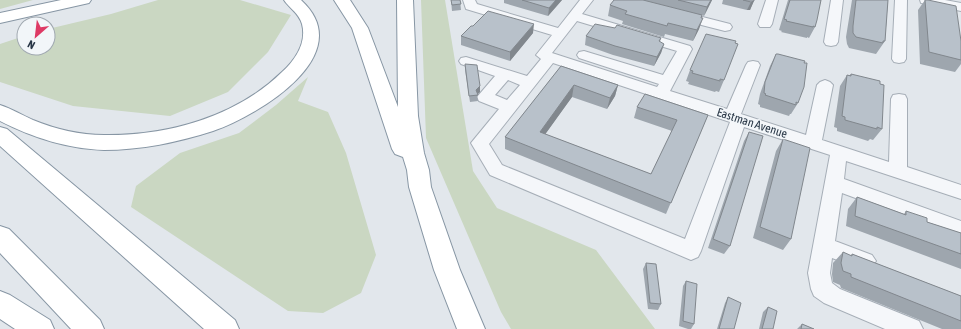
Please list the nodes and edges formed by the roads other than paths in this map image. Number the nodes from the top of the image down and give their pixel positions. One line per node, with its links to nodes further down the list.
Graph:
1 (90, 0): 11 (highway)
2 (292, 0): 31 (highway)
3 (342, 0): 38 (highway)
4 (405, 0): 38 (highway)
5 (470, 0): 18 (street)
6 (587, 0): 14 (street)
7 (772, 0): 16 (street)
8 (837, 0): 19 (street)
9 (901, 0): 22 (street)
10 (926, 0): 12 (street)
11 (77, 1): 15 (highway)
12 (961, 7)
13 (666, 12): 17 (street)
14 (574, 16): 18 (street); 28 (street)
15 (0, 17)
16 (765, 24)
17 (725, 27)
18 (561, 33): 21 (street)
19 (830, 42)
20 (584, 55): 28 (street)
21 (547, 56): 26 (street); 28 (street, Eastman Avenue)
22 (899, 59)
23 (466, 61): 25 (street)
24 (753, 65): 32 (street)
25 (505, 74): 26 (street); 30 (street)
26 (530, 83): 30 (street)
27 (825, 85): 34 (street)
28 (664, 88): 32 (street, Eastman Avenue)
29 (899, 99): 36 (street)
30 (510, 107): 32 (street)
31 (0, 112)
32 (736, 118): 34 (street, Eastman Avenue)
33 (0, 134): 47 (highway)
34 (813, 143): 35 (street, Eastman Avenue)
35 (839, 152): 36 (street, Eastman Avenue); 37 (street)
36 (898, 171): 39 (street, Eastman Avenue)
37 (834, 183): 40 (street); 42 (street)
38 (420, 187): 48 (highway)
39 (961, 192)
40 (961, 229)
41 (0, 236): 46 (highway)
42 (824, 246): 43 (street); 49 (street)
43 (882, 268)
44 (0, 304): 45 (highway)
45 (40, 329)
46 (90, 329)
47 (224, 329)
48 (471, 329)
49 (911, 329)

